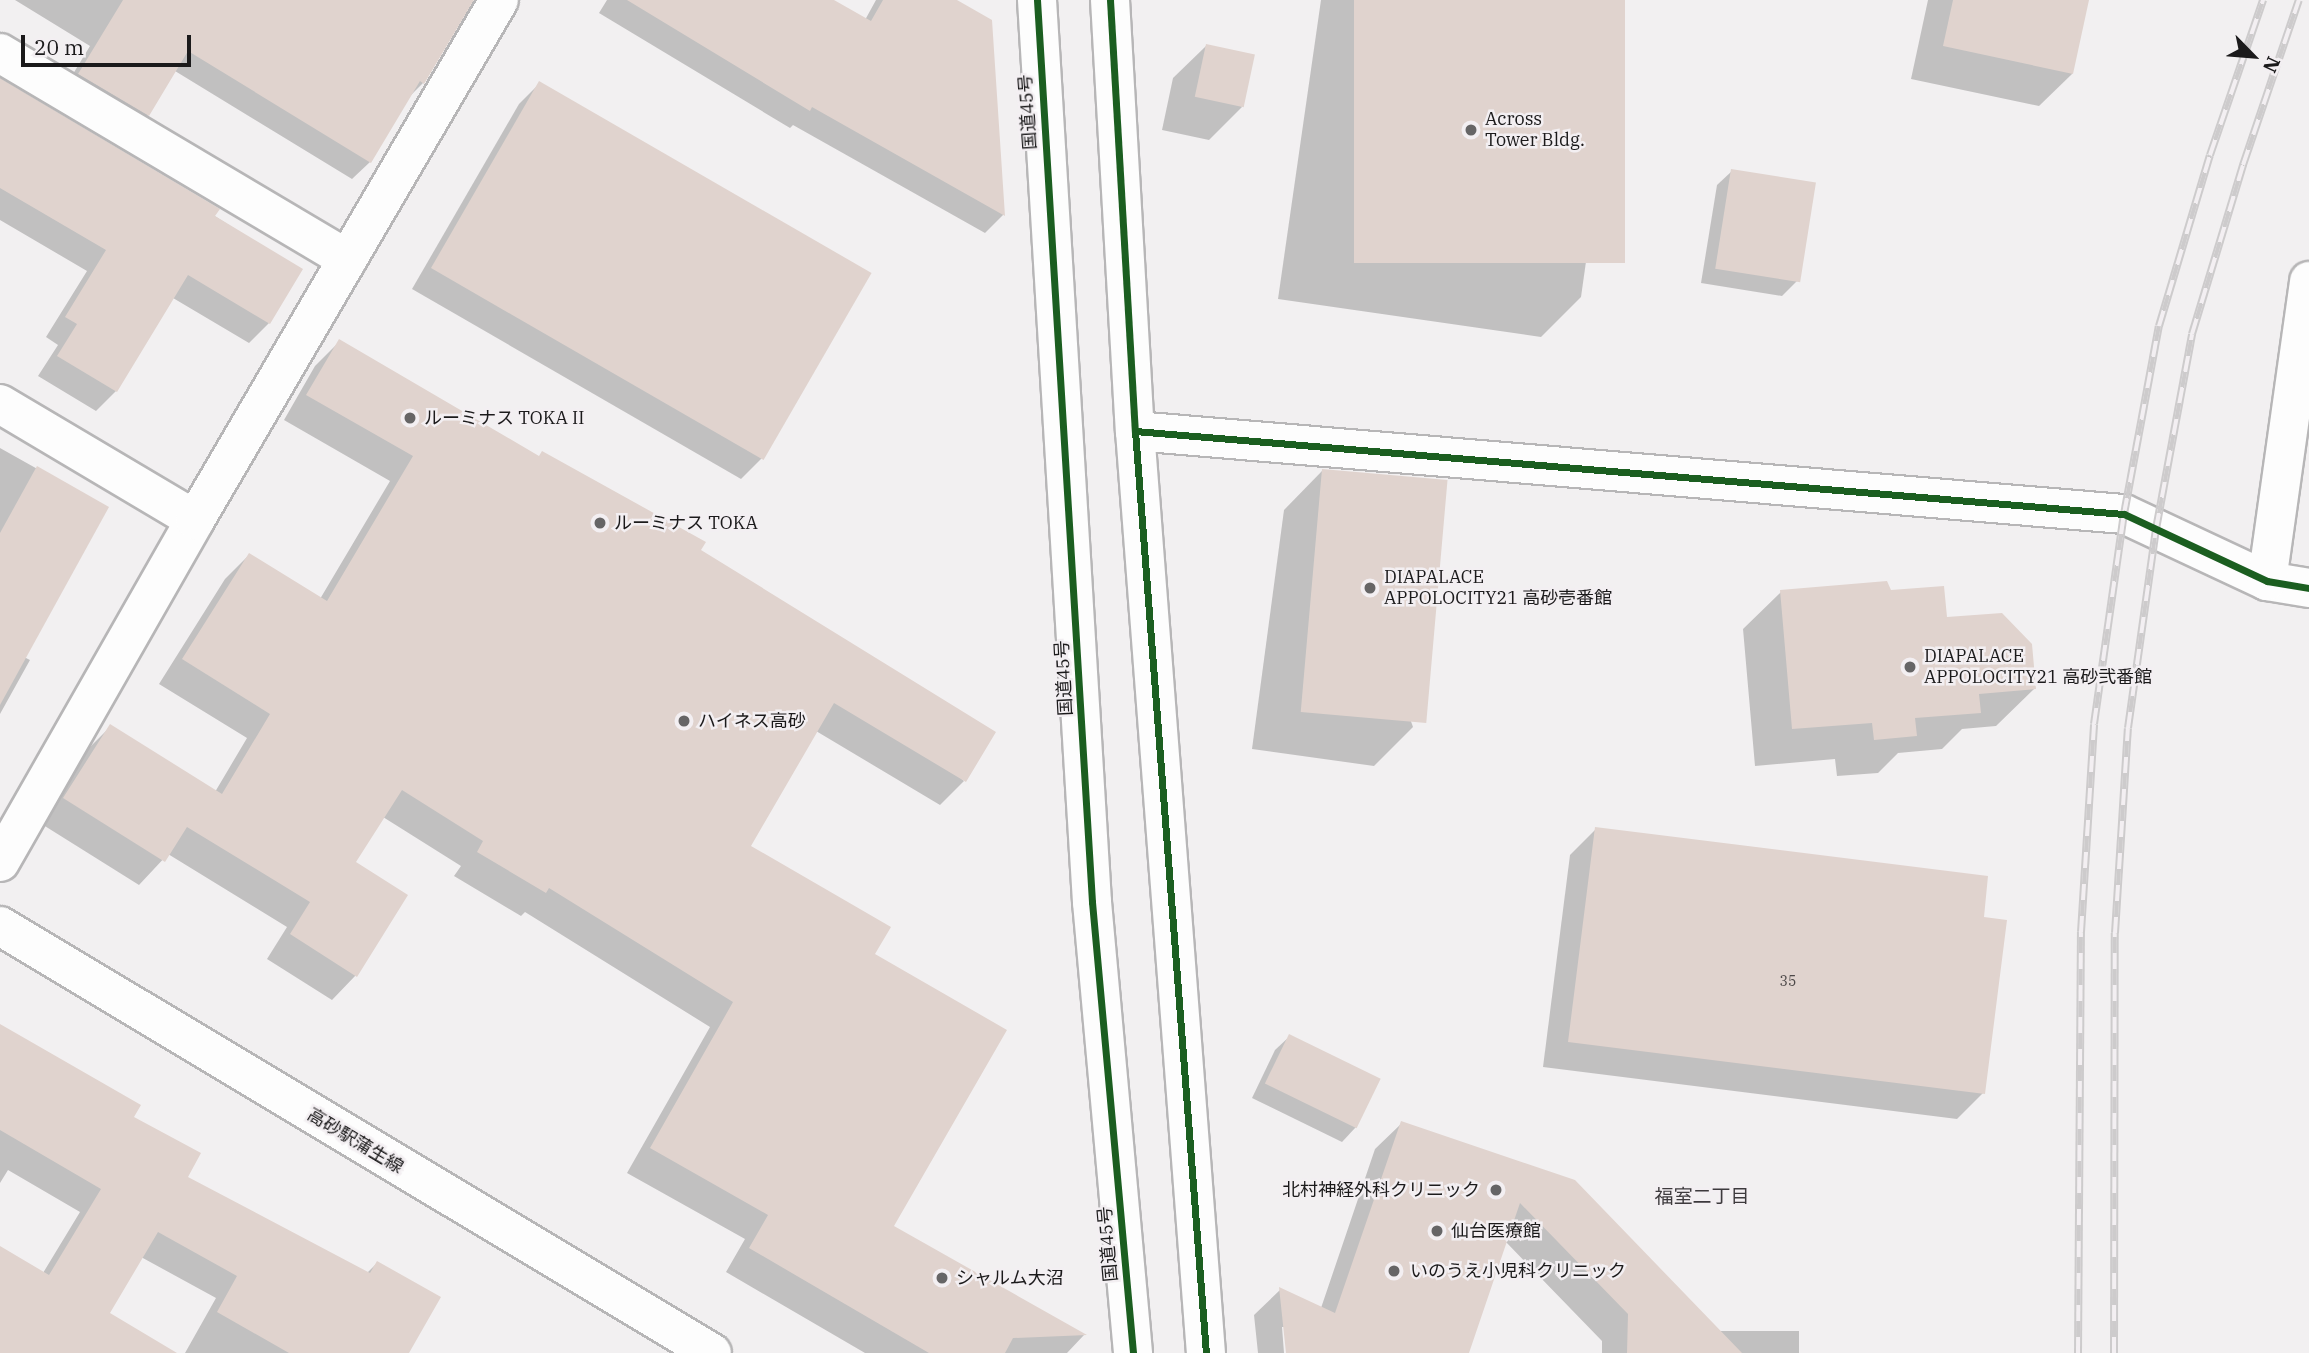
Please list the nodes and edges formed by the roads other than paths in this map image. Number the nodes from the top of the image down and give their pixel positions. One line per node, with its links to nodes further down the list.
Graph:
1 (499, 0): 5 (main road)
2 (1037, 0): 15 (main road, 国道45号)
3 (1110, 0): 8 (main road)
4 (0, 53): 5 (main road)
5 (347, 259): 9 (main road)
6 (2309, 281): 10 (main road)
7 (0, 404): 9 (main road)
8 (1135, 430): 10 (main road); 16 (main road)
9 (195, 520): 12 (main road)
10 (2267, 582): 11 (main road)
11 (2309, 588)
12 (0, 862)
13 (0, 926): 14 (main road, 高砂駅蒲生線)
14 (712, 1353)
15 (1133, 1353)
16 (1206, 1353)

